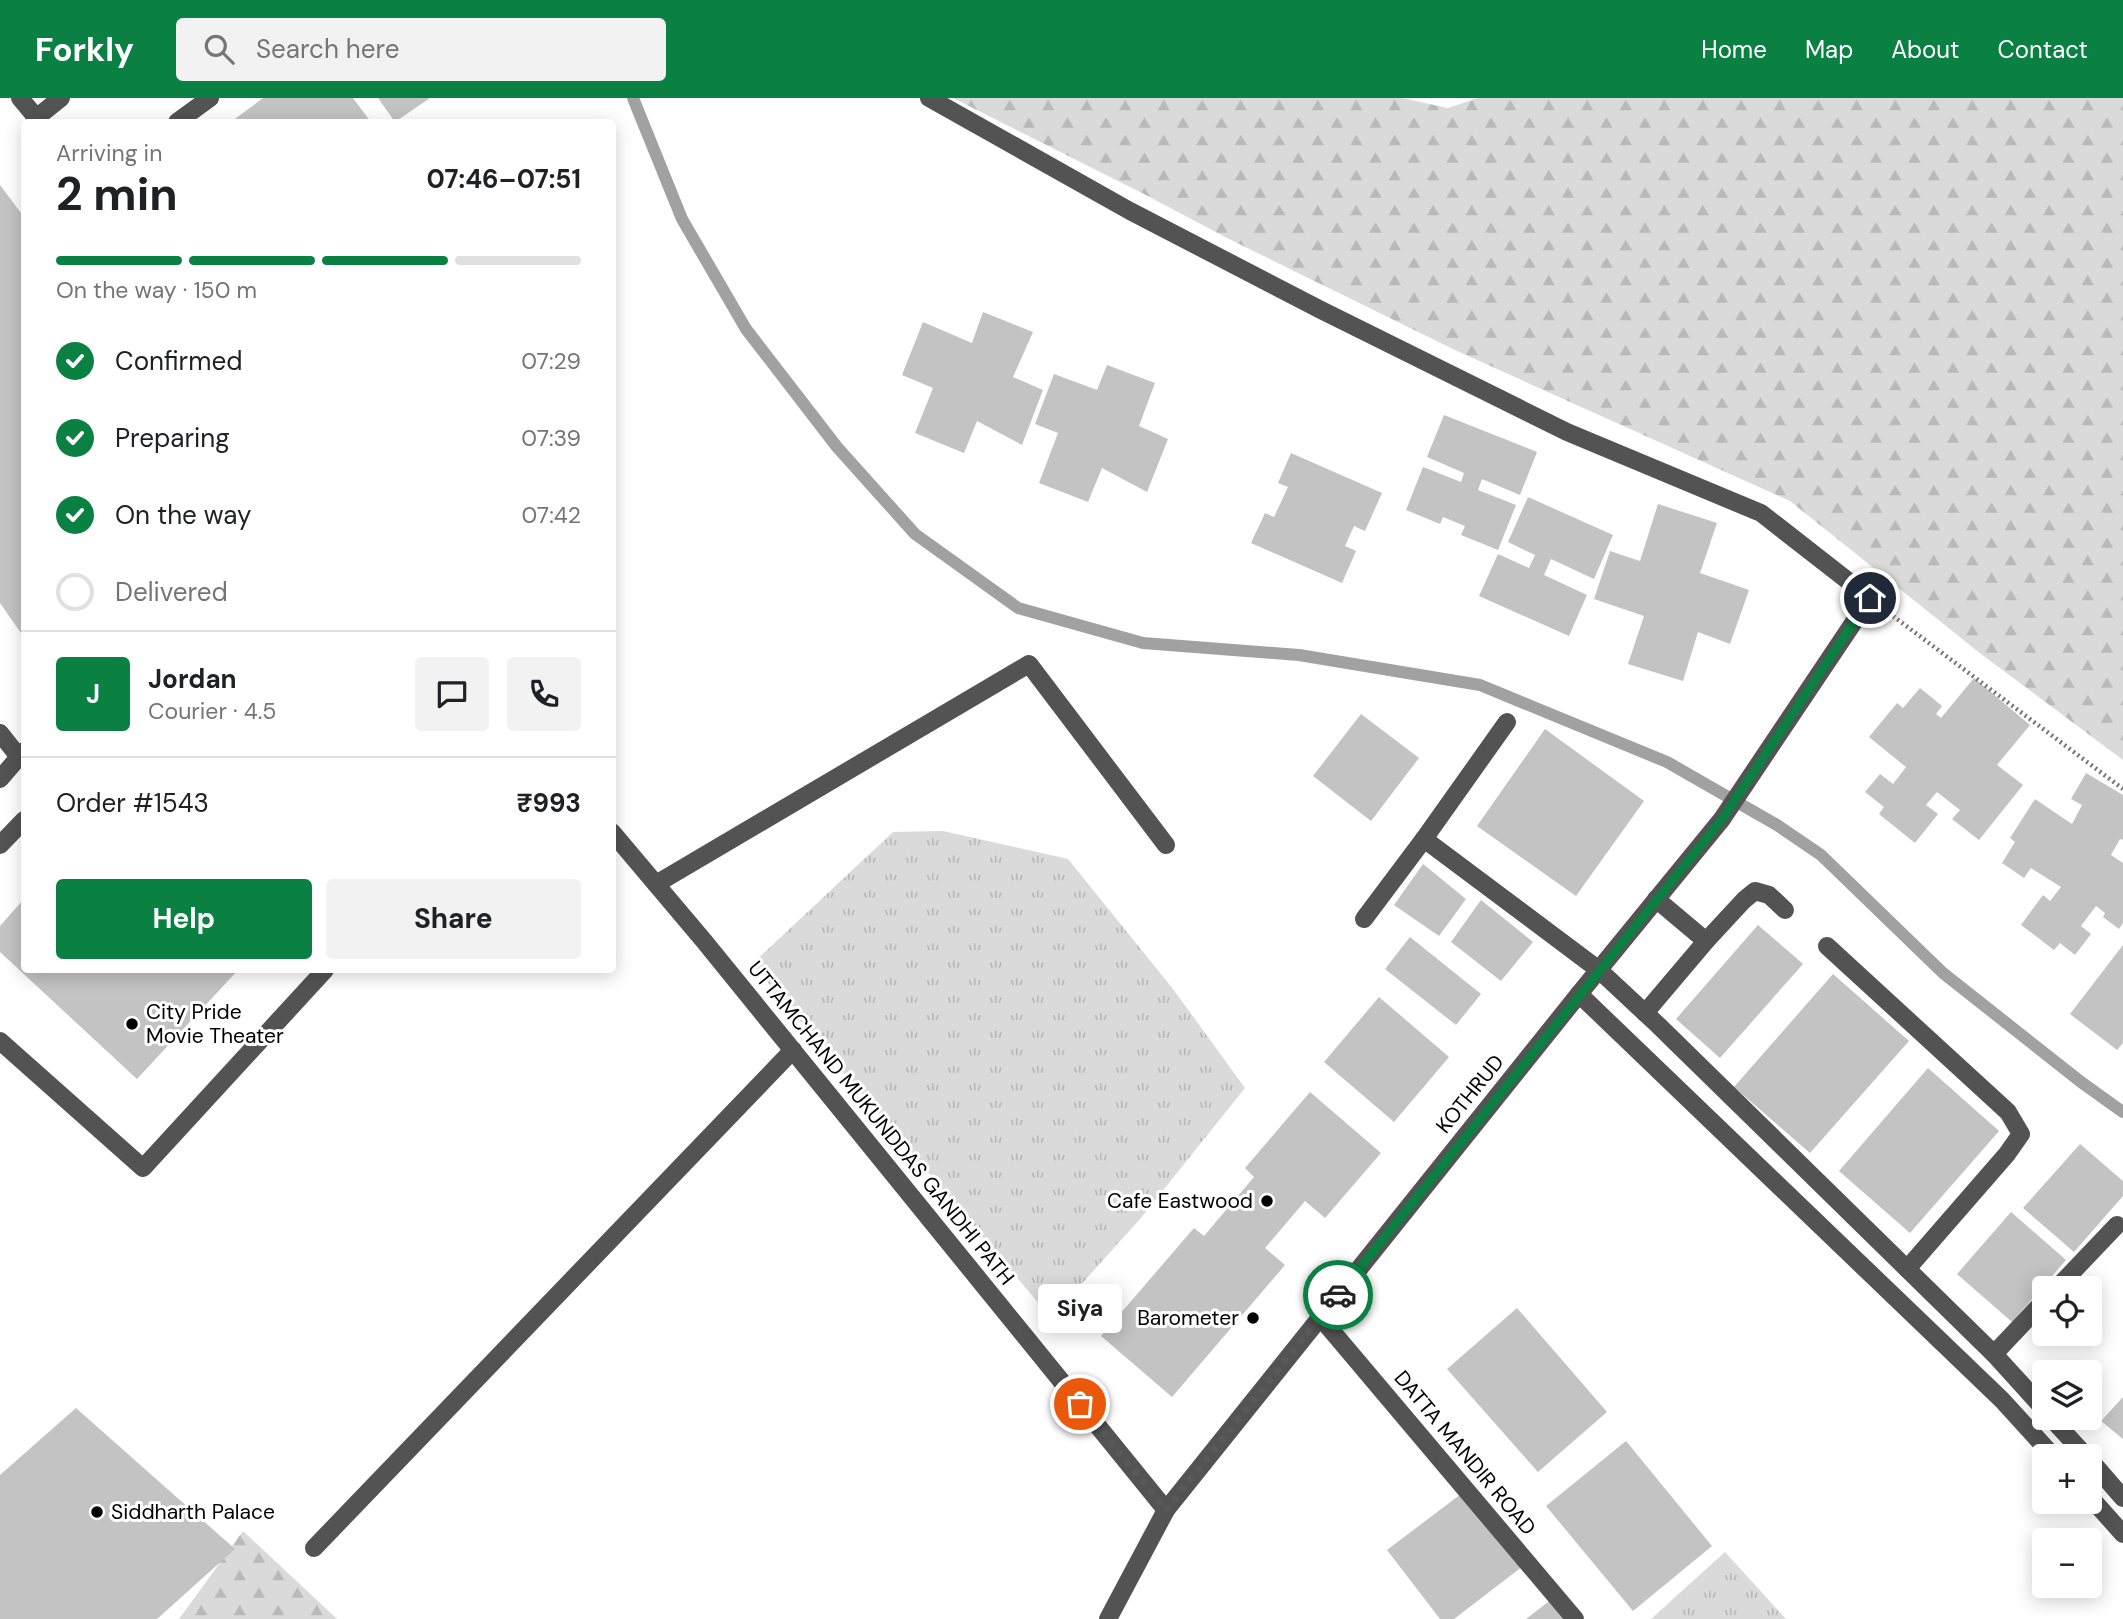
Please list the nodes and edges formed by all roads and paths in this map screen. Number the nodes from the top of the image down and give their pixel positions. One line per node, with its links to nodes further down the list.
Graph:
1 (20, 98): 5 (street)
2 (61, 98): 6 (street)
3 (210, 98): 7 (street)
4 (929, 98): 8 (street)
5 (37, 119)
6 (39, 119)
7 (181, 119)
8 (1870, 598): 14 (path); 21 (street, KOTHRUD)
9 (1507, 722): 17 (street)
10 (0, 733): 11 (street)
11 (21, 753)
12 (21, 755): 13 (street)
13 (0, 779)
14 (2123, 789)
15 (21, 823): 18 (street)
16 (616, 837): 20 (street, UTTAMCHAND MUKUNDDAS GANDHI PATH)
17 (1424, 839): 23 (street); 26 (street)
18 (0, 845)
19 (1166, 845): 20 (street)
20 (656, 884): 31 (street, UTTAMCHAND MUKUNDDAS GANDHI PATH)
21 (1656, 899): 24 (street); 26 (street, KOTHRUD)
22 (1785, 910): 24 (street)
23 (1364, 919)
24 (1706, 941): 29 (street)
25 (1827, 946): 33 (street)
26 (1599, 970): 28 (street, KOTHRUD); 29 (street)
27 (322, 973): 30 (street)
28 (1579, 994): 36 (street, KOTHRUD); 40 (street)
29 (1645, 1013): 33 (street)
30 (0, 1041)
31 (793, 1050): 44 (street, UTTAMCHAND MUKUNDDAS GANDHI PATH); 47 (street)
32 (2117, 1225): 34 (street)
33 (1907, 1269): 37 (street)
34 (2068, 1276)
35 (2032, 1314): 37 (street)
36 (1320, 1317): 44 (street, KOTHRUD); 49 (street, DATTA MANDIR ROAD)
37 (1994, 1354): 38 (street)
38 (2032, 1396)
39 (2062, 1430): 41 (street)
40 (2042, 1444)
41 (2075, 1444)
42 (2102, 1474): 43 (street)
43 (2123, 1498)
44 (1166, 1510): 48 (street, KOTHRUD)
45 (2102, 1510): 46 (street)
46 (2123, 1534)
47 (314, 1548)
48 (1108, 1619)
49 (1575, 1619)

